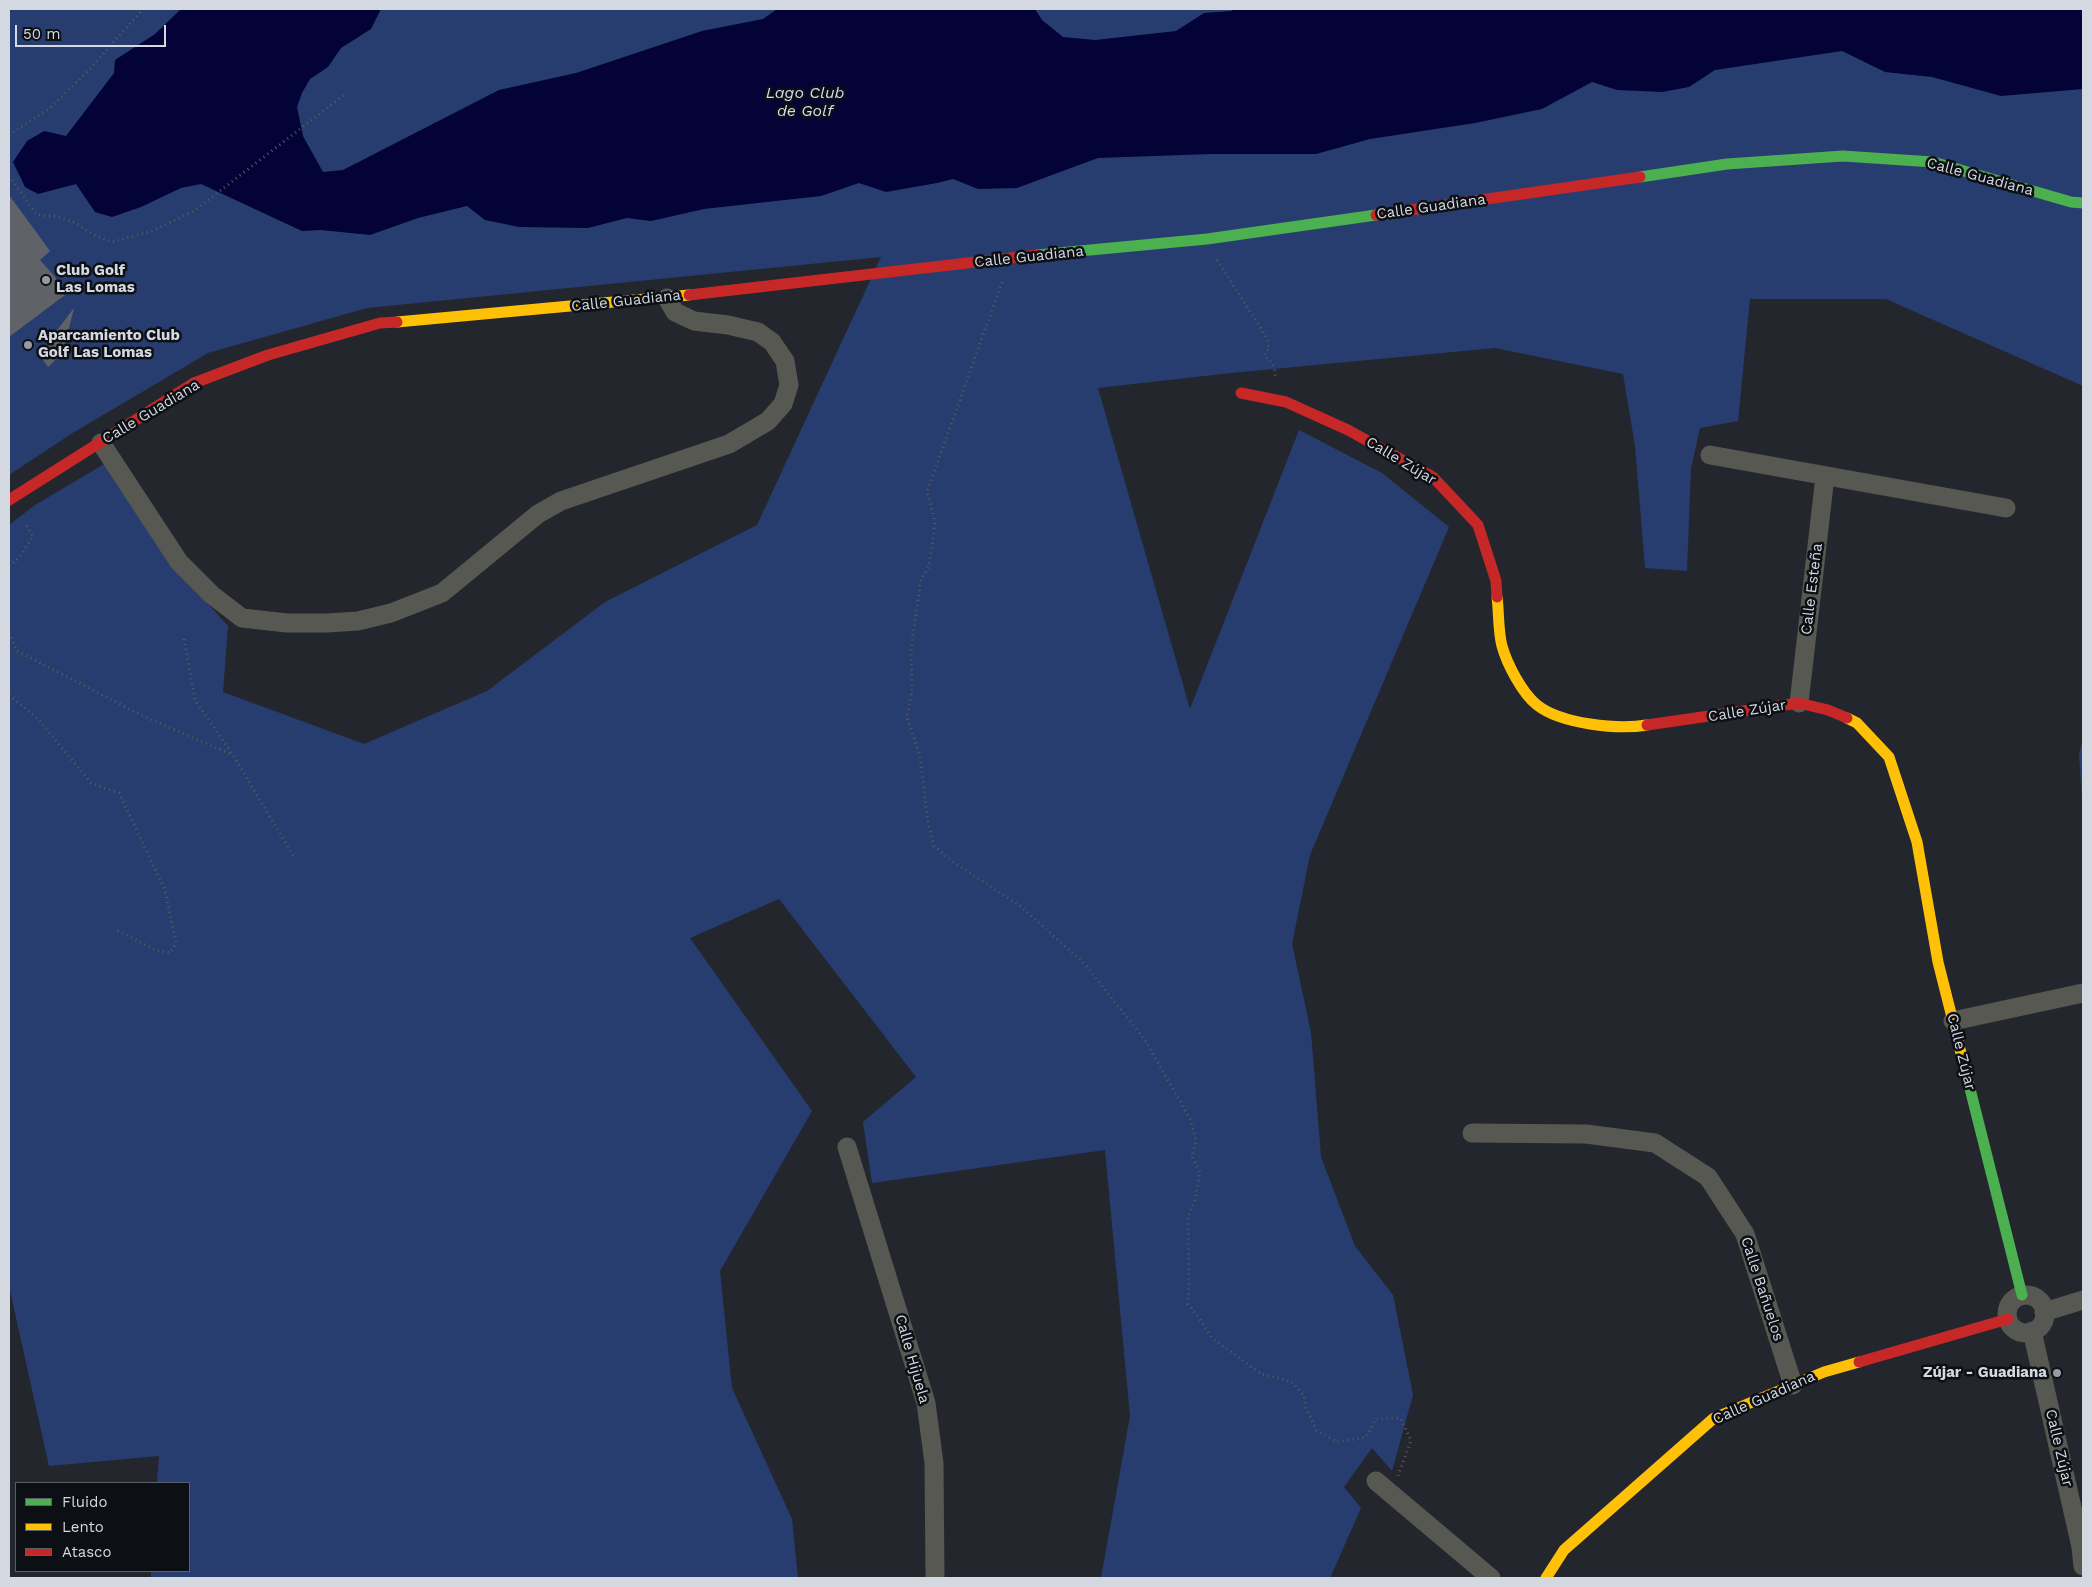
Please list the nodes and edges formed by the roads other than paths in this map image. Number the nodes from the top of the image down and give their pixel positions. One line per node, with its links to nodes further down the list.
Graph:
1 (2083, 204): 2 (street, Calle Guadiana)
2 (667, 298): 4 (street, Calle Guadiana); 4 (street)
3 (1240, 392): 9 (street, Calle Zújar)
4 (101, 442): 7 (street, Calle Guadiana)
5 (1710, 455): 6 (street)
6 (1825, 476): 8 (street); 9 (street, Calle Esteña)
7 (9, 500)
8 (2006, 508)
9 (1799, 702): 11 (street, Calle Zújar)
10 (2083, 993): 11 (street)
11 (1953, 1021): 14 (street, Calle Zújar)
12 (1472, 1133): 19 (street, Calle Bañuelos)
13 (847, 1147): 22 (street, Calle Hijuela)
14 (2022, 1295): 16 (street); 17 (street)
15 (2083, 1300): 16 (street)
16 (2044, 1312): 18 (street)
17 (2008, 1319): 18 (street); 19 (street, Calle Guadiana)
18 (2032, 1331): 21 (street, Calle Zújar)
19 (1793, 1385): 24 (street, Calle Guadiana)
20 (1376, 1481): 23 (street)
21 (2083, 1566)
22 (935, 1578)
23 (1491, 1578)
24 (1546, 1578)

